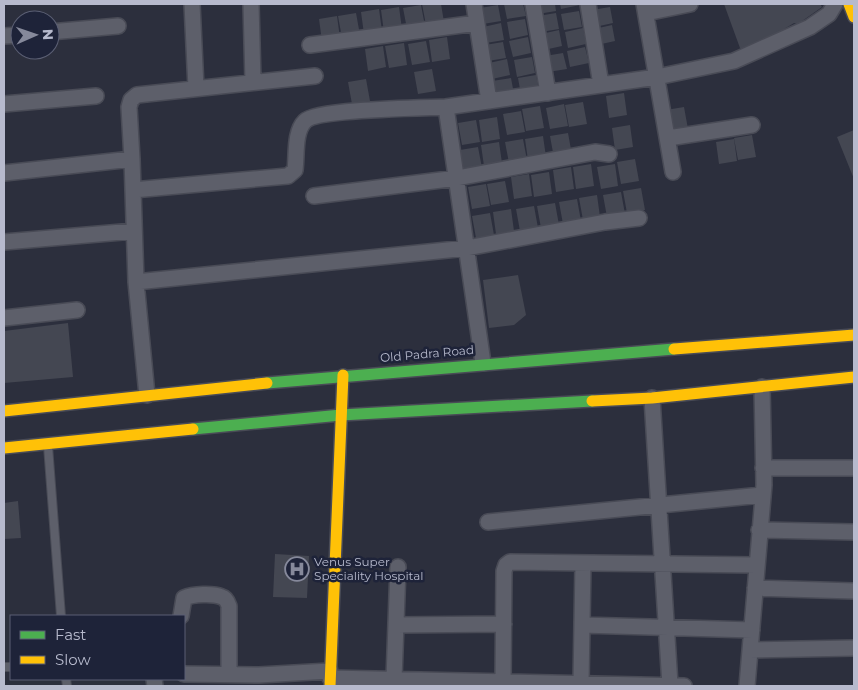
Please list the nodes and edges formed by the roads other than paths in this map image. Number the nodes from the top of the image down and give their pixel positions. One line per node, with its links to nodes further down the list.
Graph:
1 (192, 4): 19 (street)
2 (251, 4): 17 (street)
3 (474, 4): 11 (street)
4 (533, 4): 20 (street)
5 (588, 4): 18 (street)
6 (690, 4): 9 (street)
7 (835, 4): 16 (street)
8 (849, 4): 10 (main road)
9 (645, 8): 16 (street)
10 (854, 17)
11 (476, 23): 14 (street); 22 (street)
12 (118, 26): 13 (street)
13 (60, 31)
14 (310, 45)
15 (314, 76): 17 (street)
16 (657, 77): 18 (street); 26 (street)
17 (253, 82): 19 (street)
18 (601, 85): 20 (street)
19 (196, 88): 28 (street)
20 (548, 92): 22 (street)
21 (96, 96): 23 (street)
22 (489, 101): 24 (street)
23 (4, 104)
24 (446, 107): 31 (street); 32 (street)
25 (752, 125): 26 (street)
26 (668, 138): 29 (street)
27 (609, 154): 31 (street)
28 (132, 159): 30 (street); 32 (street)
29 (673, 172)
30 (4, 173)
31 (457, 178): 33 (street); 37 (street)
32 (133, 190): 35 (street)
33 (314, 196)
34 (639, 218): 37 (street)
35 (134, 231): 36 (street); 38 (street)
36 (4, 242)
37 (467, 248): 38 (street); 42 (street)
38 (136, 282): 46 (street)
39 (78, 310): 40 (street)
40 (4, 318)
41 (854, 335): 42 (main road, Old Padra Road)
42 (483, 363): 43 (main road, Old Padra Road)
43 (344, 375): 46 (main road, Old Padra Road); 49 (main road)
44 (854, 377): 45 (main road)
45 (762, 387): 47 (main road); 52 (street)
46 (146, 395): 48 (main road, Old Padra Road)
47 (652, 398): 49 (main road); 55 (street)
48 (4, 411)
49 (341, 415): 50 (main road); 76 (main road)
50 (48, 444): 51 (main road); 65 (lane)
51 (4, 448)
52 (763, 468): 53 (street); 54 (street)
53 (854, 468)
54 (762, 495): 55 (street); 57 (street)
55 (659, 504): 56 (street); 60 (street)
56 (488, 522)
57 (759, 530): 58 (street); 61 (street)
58 (854, 532)
59 (583, 563): 60 (street); 67 (street); 69 (street)
60 (663, 563): 61 (street); 70 (street)
61 (756, 565): 63 (street)
62 (398, 568): 68 (street)
63 (755, 588): 64 (street); 71 (street)
64 (854, 591)
65 (61, 615)
66 (181, 615): 75 (street)
67 (504, 624): 68 (street); 79 (street)
68 (396, 625): 77 (street)
69 (582, 625): 70 (street); 81 (street)
70 (666, 626): 71 (street); 82 (street)
71 (752, 630): 73 (street)
72 (854, 648): 73 (street)
73 (750, 650): 83 (street)
74 (185, 674): 75 (street)
75 (230, 675): 78 (street)
76 (330, 678): 77 (street); 78 (street)
77 (394, 679): 80 (street)
78 (259, 681)
79 (503, 681): 80 (street); 81 (street)
80 (416, 683)
81 (580, 685): 82 (street)
82 (677, 686)
83 (747, 686)

